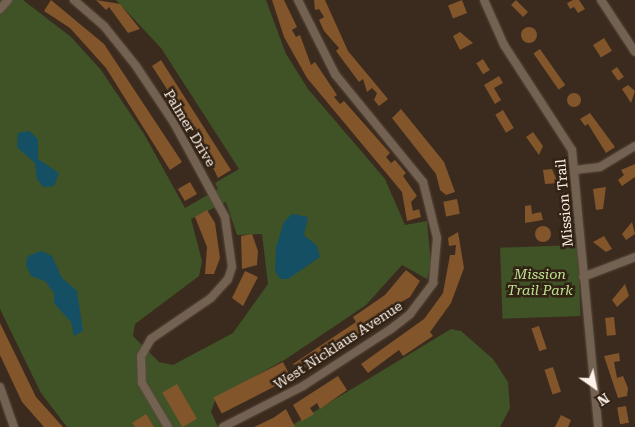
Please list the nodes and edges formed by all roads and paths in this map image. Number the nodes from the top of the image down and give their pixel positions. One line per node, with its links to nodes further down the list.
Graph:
1 (8, 0): 6 (street)
2 (74, 0): 14 (street, Palmer Drive)
3 (298, 0): 15 (street, West Nicklaus Avenue)
4 (484, 0): 9 (street, Mission Trail)
5 (601, 0): 7 (street)
6 (0, 10)
7 (635, 52)
8 (635, 146): 9 (street)
9 (575, 170): 11 (street, Mission Trail)
10 (635, 257): 11 (street)
11 (583, 277): 16 (street, Mission Trail)
12 (0, 387): 13 (street)
13 (15, 427)
14 (168, 427)
15 (223, 427)
16 (598, 427)

